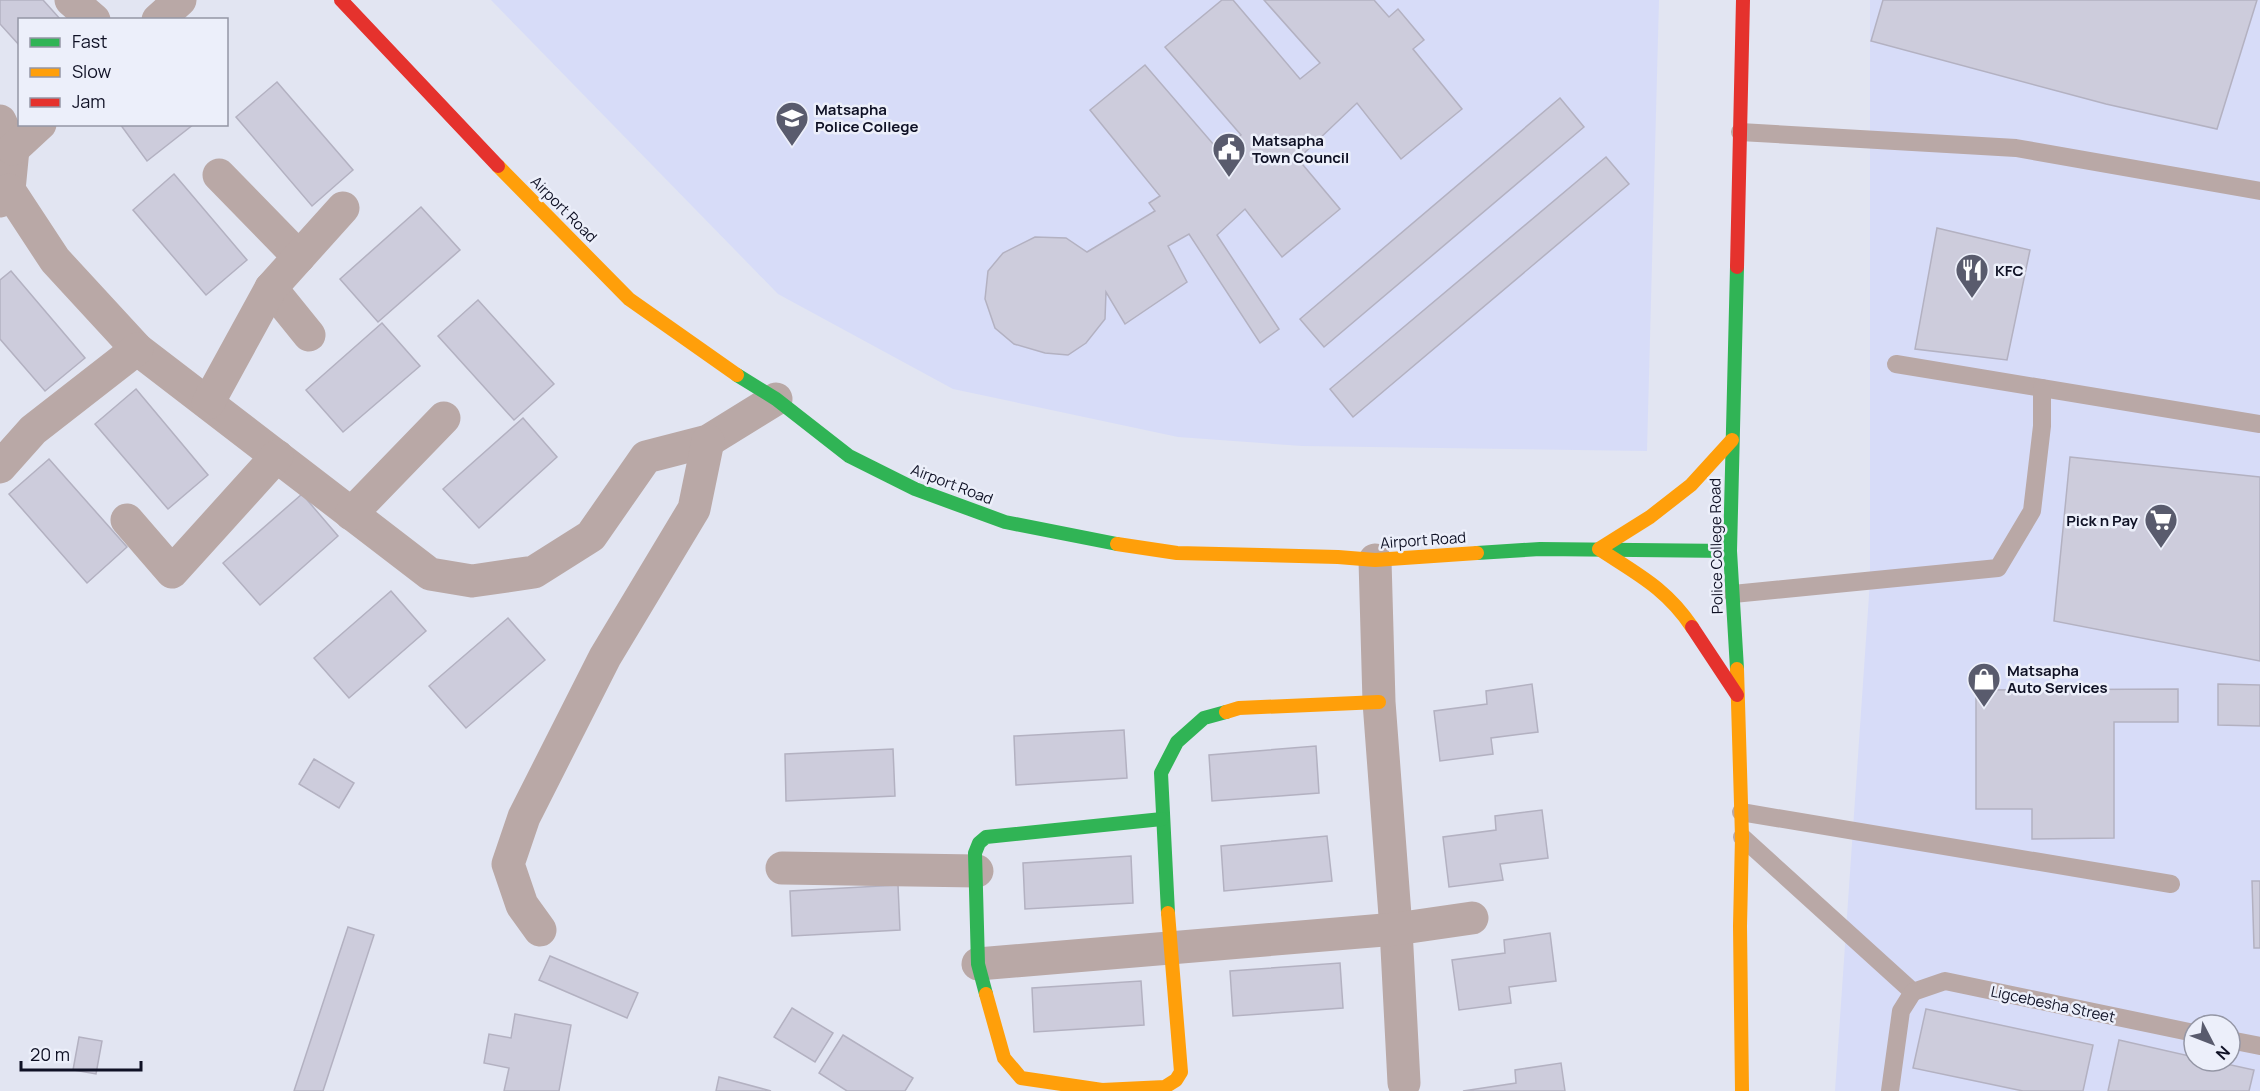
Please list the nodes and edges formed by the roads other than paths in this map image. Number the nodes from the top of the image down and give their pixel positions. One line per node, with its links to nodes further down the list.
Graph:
1 (71, 0): 5 (street)
2 (180, 0): 6 (street)
3 (340, 0): 20 (street, Airport Road)
4 (1743, 0): 8 (street, Police College Road)
5 (92, 18)
6 (160, 18)
7 (34, 126): 9 (street)
8 (1740, 132): 11 (lane); 24 (street, Police College Road)
9 (6, 135): 12 (street)
10 (219, 175): 14 (street)
11 (2260, 191)
12 (4, 196): 17 (street)
13 (343, 208): 14 (street)
14 (300, 257): 15 (street)
15 (271, 288): 16 (street); 21 (street)
16 (309, 335)
17 (137, 349): 21 (street); 27 (street)
18 (1896, 364): 19 (lane)
19 (2042, 388): 23 (lane); 33 (lane)
20 (776, 399): 25 (street); 32 (street, Airport Road)
21 (208, 403): 26 (street)
22 (444, 418): 28 (street)
23 (2260, 424)
24 (1732, 440): 30 (street); 31 (street, Police College Road)
25 (708, 441): 28 (street); 44 (street)
26 (277, 456): 28 (street); 29 (street)
27 (2, 460)
28 (351, 514)
29 (127, 520)
30 (1599, 549): 31 (street, Airport Road); 32 (street, Airport Road); 34 (street)
31 (1730, 551): 33 (street, Police College Road)
32 (1375, 560): 35 (street)
33 (1733, 594): 34 (street, Police College Road)
34 (1737, 695): 36 (street, Police College Road)
35 (1379, 702): 37 (street); 43 (street)
36 (1741, 812): 38 (street, Police College Road); 41 (lane)
37 (1162, 819): 40 (street); 45 (street)
38 (1742, 837): 47 (lane); 52 (street, Police College Road)
39 (782, 868): 40 (street)
40 (977, 871): 46 (street)
41 (2171, 884)
42 (1472, 918): 43 (street)
43 (1396, 929): 45 (street); 51 (street)
44 (540, 930)
45 (1170, 950): 46 (street); 46 (street)
46 (978, 964)
47 (1913, 992): 48 (lane, Ligcebesha Street); 53 (lane)
48 (2182, 1030)
49 (2242, 1042): 50 (lane)
50 (2260, 1046)
51 (1404, 1083)
52 (1742, 1091)
53 (1890, 1091)

